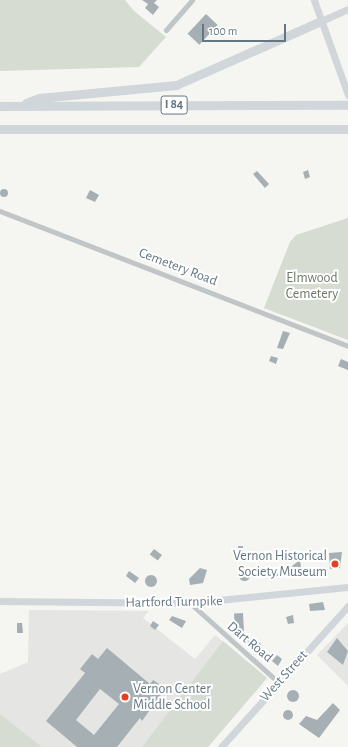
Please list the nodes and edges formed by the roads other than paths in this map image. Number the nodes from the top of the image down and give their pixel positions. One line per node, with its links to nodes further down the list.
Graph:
1 (192, 0): 5 (street)
2 (314, 0): 4 (main road)
3 (348, 9): 4 (main road)
4 (322, 21): 6 (main road); 9 (highway)
5 (166, 30)
6 (348, 95)
7 (348, 105): 9 (highway, I 84)
8 (0, 106): 9 (highway, I 84)
9 (20, 106)
10 (0, 129): 11 (highway, I 84)
11 (348, 129)
12 (0, 211): 13 (street, Cemetery Road)
13 (348, 346)
14 (348, 587): 16 (main road, Hartford Turnpike)
15 (0, 601): 16 (main road, Hartford Turnpike)
16 (190, 603): 18 (street, Dart Road)
17 (348, 606): 18 (main road, West Street)
18 (278, 682): 19 (main road, West Street)
19 (223, 746)

